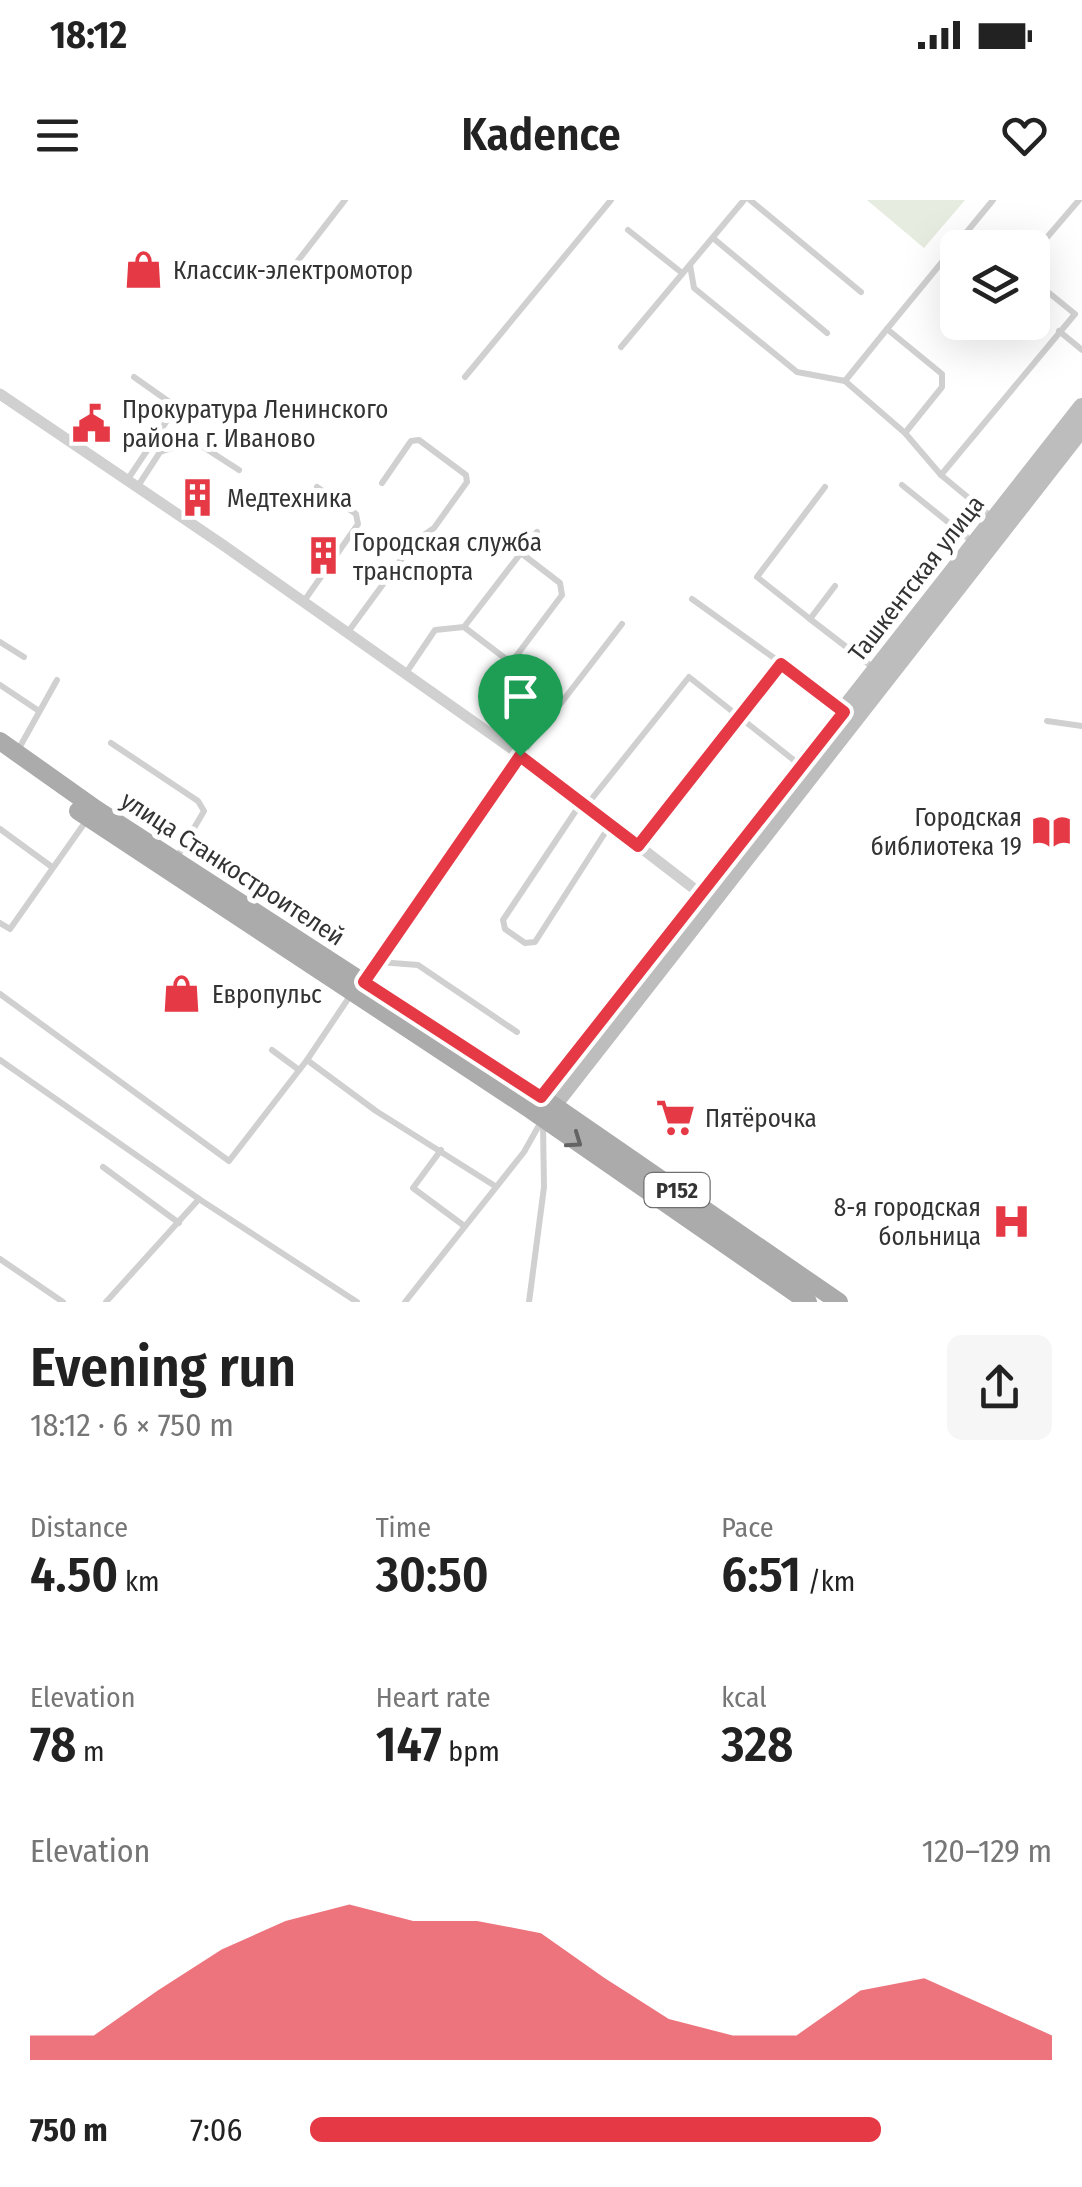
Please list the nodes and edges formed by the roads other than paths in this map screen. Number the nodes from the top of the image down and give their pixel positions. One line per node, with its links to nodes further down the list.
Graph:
1 (345, 200): 10 (lane)
2 (611, 200): 20 (lane)
3 (747, 200): 8 (lane); 12 (lane)
4 (993, 200): 14 (lane)
5 (1080, 200): 7 (lane)
6 (628, 230): 11 (lane)
7 (1050, 235)
8 (713, 238): 9 (lane); 16 (lane)
9 (690, 265): 11 (lane); 21 (lane)
10 (290, 272)
11 (682, 274): 17 (lane)
12 (861, 292)
13 (1050, 294): 15 (lane)
14 (887, 329): 21 (lane); 25 (lane)
15 (1059, 332): 18 (lane); 27 (lane)
16 (827, 333)
17 (622, 347)
18 (1082, 350)
19 (134, 377): 29 (lane)
20 (465, 377)
21 (845, 382): 25 (lane)
22 (0, 394): 29 (street)
23 (1082, 407): 33 (main road, Ташкентская улица)
24 (1082, 428): 48 (main road, Ташкентская улица)
25 (905, 433): 27 (lane)
26 (239, 470): 29 (lane)
27 (941, 476): 33 (lane)
28 (382, 483): 43 (lane)
29 (132, 484): 39 (street)
30 (902, 485): 35 (lane)
31 (317, 486): 39 (lane)
32 (825, 487): 40 (lane)
33 (994, 519): 35 (main road, Ташкентская улица)
34 (536, 532): 36 (lane)
35 (976, 544): 48 (main road, Ташкентская улица)
36 (521, 553): 42 (lane); 42 (lane)
37 (836, 586): 40 (lane)
38 (692, 599): 46 (lane)
39 (304, 602): 43 (street)
40 (810, 619): 48 (lane)
41 (622, 624): 59 (lane)
42 (464, 627): 47 (lane)
43 (348, 633): 47 (street)
44 (0, 642): 45 (lane)
45 (24, 657)
46 (781, 664): 52 (lane); 53 (lane)
47 (405, 674): 59 (street)
48 (881, 674): 52 (main road, Ташкентская улица); 68 (main road, Ташкентская улица)
49 (57, 680): 51 (lane)
50 (0, 684): 51 (lane)
51 (40, 712): 58 (lane)
52 (844, 712): 60 (main road, Ташкентская улица)
53 (740, 720): 60 (lane); 61 (lane); 65 (lane)
54 (1046, 721): 55 (lane)
55 (1082, 726)
56 (0, 741): 58 (main road, улица Станкостроителей / Р152)
57 (110, 743): 66 (lane)
58 (8, 754): 62 (main road, улица Станкостроителей / Р152)
59 (520, 756): 61 (street); 71 (street)
60 (801, 766): 68 (main road, Ташкентская улица)
61 (584, 804): 63 (street); 63 (lane)
62 (92, 814): 66 (main road, улица Станкостроителей / Р152); 67 (lane); 72 (main road, улица Станкостроителей / Р152)
63 (611, 825): 65 (street)
64 (0, 829): 67 (lane)
65 (638, 846): 69 (street)
66 (175, 860): 72 (main road, улица Станкостроителей / Р152)
67 (52, 867): 70 (lane)
68 (727, 872): 69 (main road, Ташкентская улица)
69 (706, 898): 79 (main road, Ташкентская улица)
70 (0, 922)
71 (377, 962): 72 (street); 74 (lane)
72 (358, 987): 77 (lane); 79 (main road, улица Станкостроителей / Р152)
73 (0, 994): 78 (lane)
74 (517, 1032)
75 (272, 1050): 78 (lane)
76 (0, 1060): 83 (lane)
77 (307, 1060): 78 (lane); 80 (lane)
78 (299, 1070)
79 (542, 1108): 82 (lane); 87 (main road, улица Станкостроителей / Р152, one-way to 87); 92 (lane); 93 (main road, улица Станкостроителей / Р152)
80 (440, 1150): 82 (lane); 85 (lane)
81 (103, 1168): 84 (lane)
82 (495, 1186): 85 (lane)
83 (199, 1199): 84 (lane); 90 (lane)
84 (179, 1223): 89 (lane)
85 (463, 1225): 91 (lane)
86 (0, 1259): 88 (lane)
87 (805, 1301)
88 (63, 1302)
89 (106, 1302)
90 (357, 1302)
91 (405, 1302)
92 (529, 1302)
93 (839, 1302)

